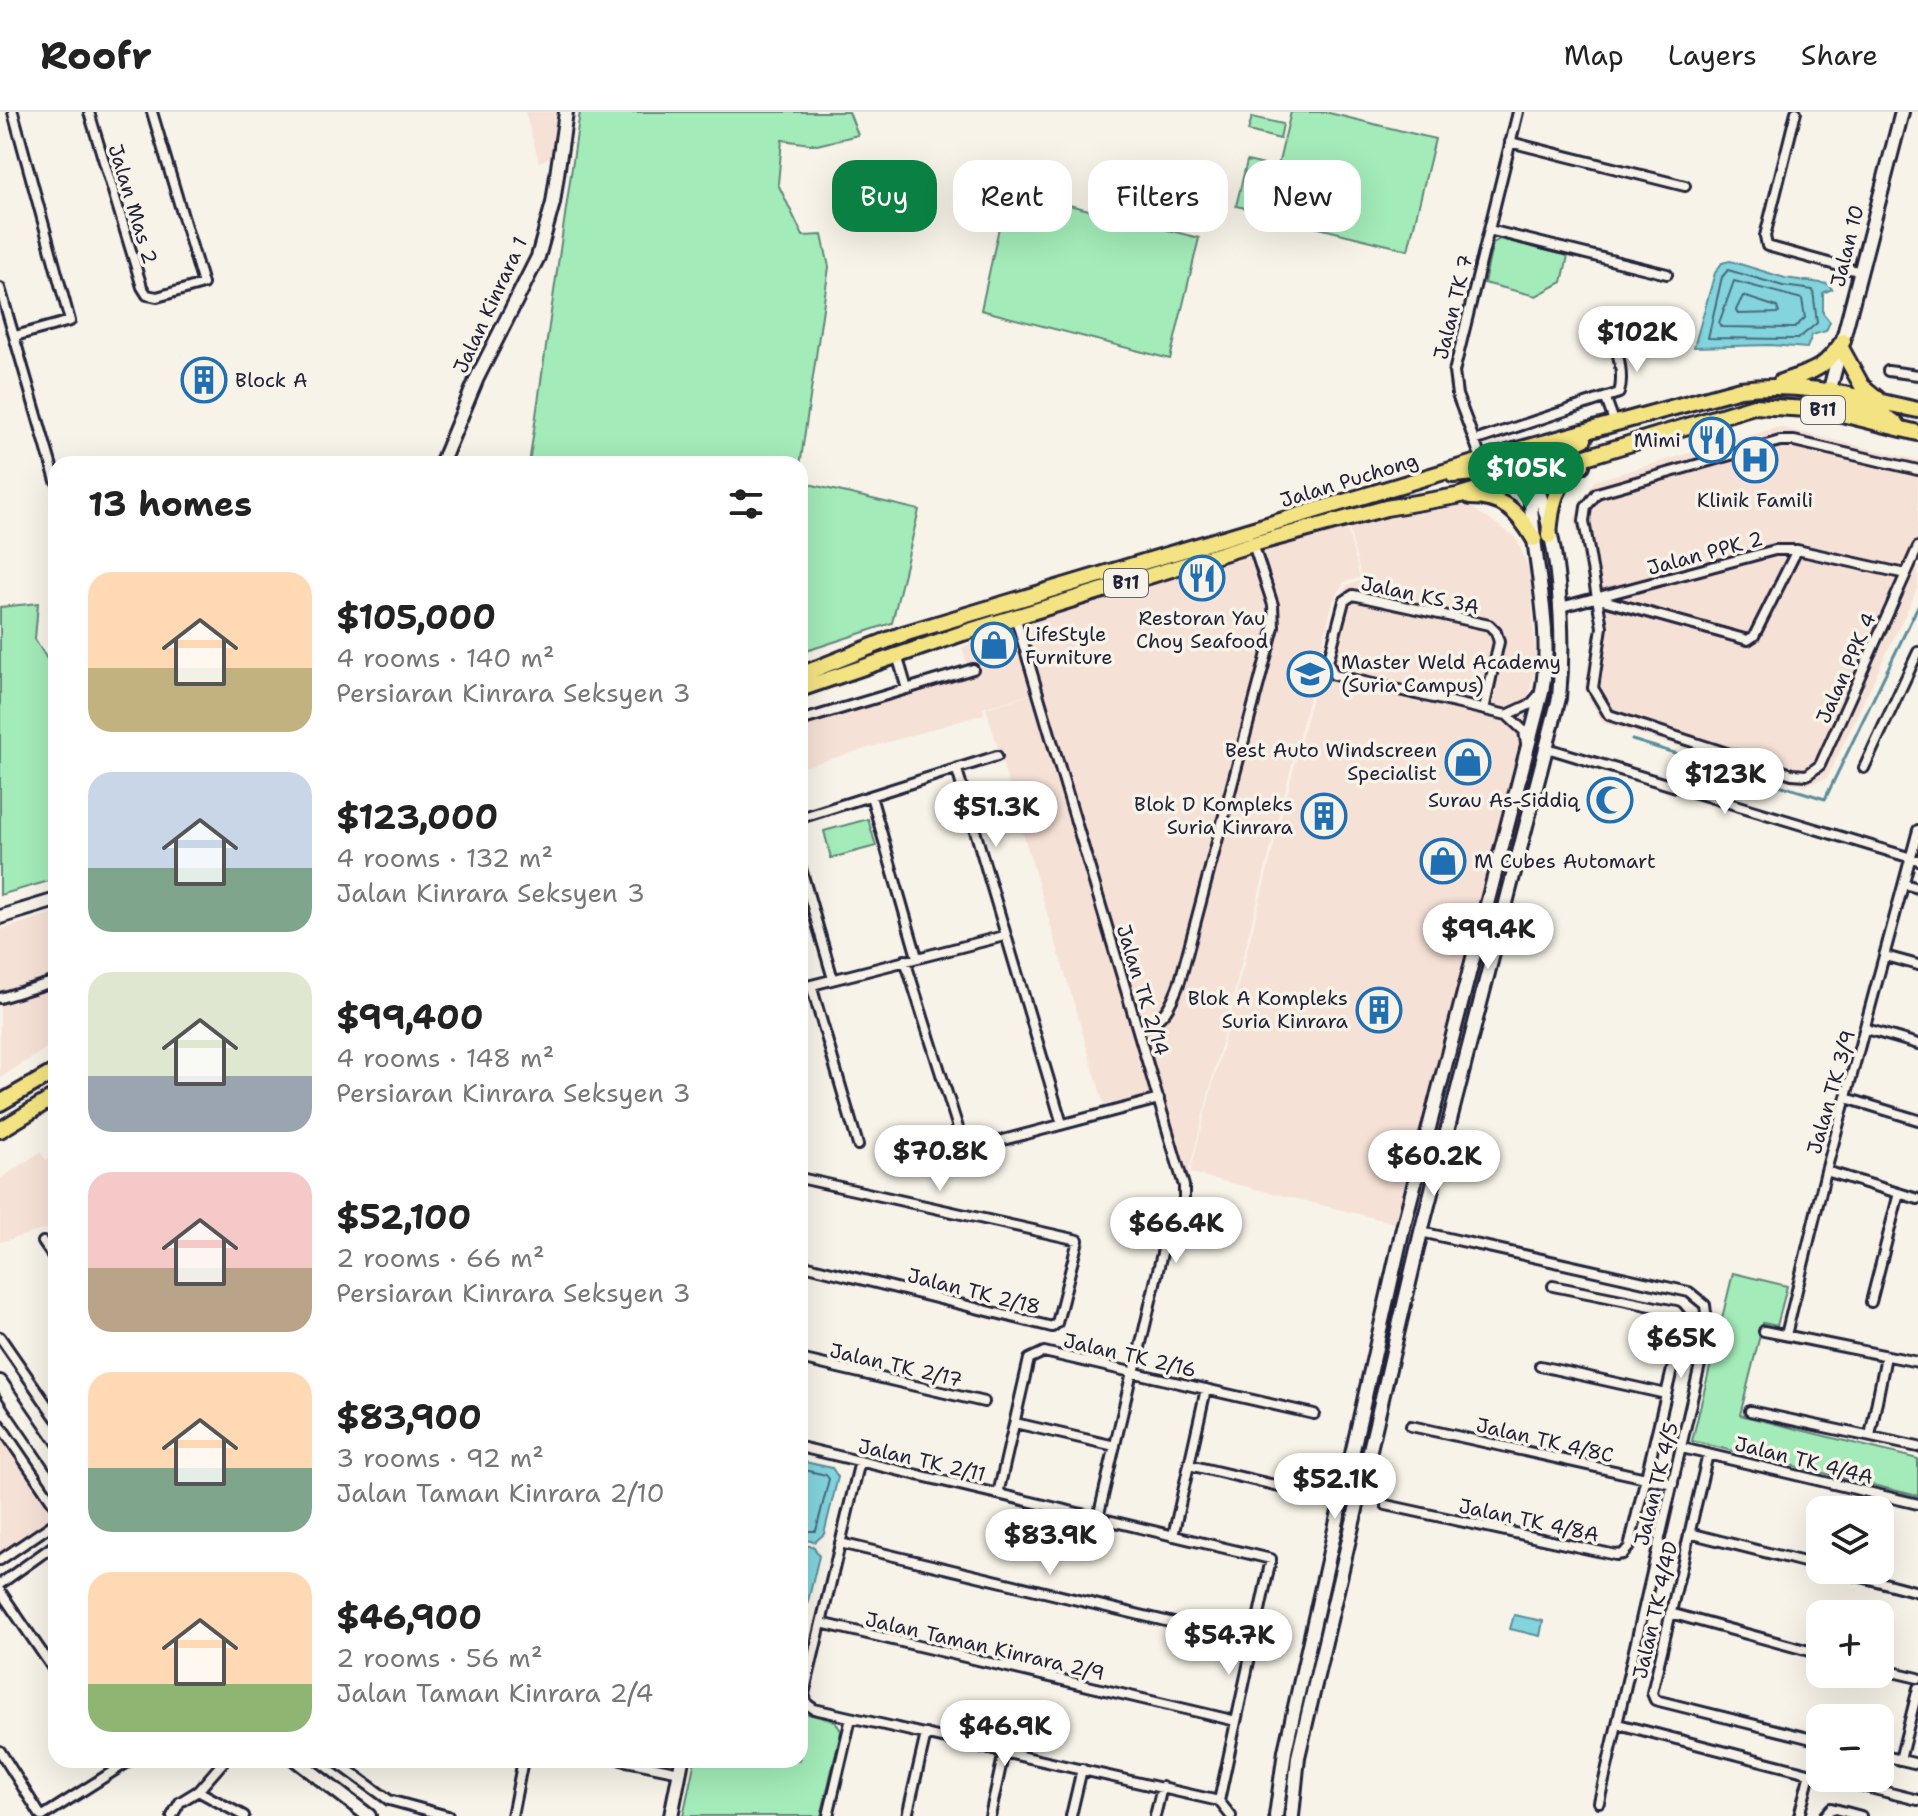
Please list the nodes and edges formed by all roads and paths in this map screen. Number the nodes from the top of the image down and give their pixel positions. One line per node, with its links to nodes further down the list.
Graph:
1 (13, 112): 15 (street)
2 (89, 112): 3 (street, Jalan Mas 2)
3 (152, 112)
4 (566, 112): 31 (main road, Jalan Kinrara 1)
5 (1518, 112): 8 (street, Jalan TK 7)
6 (1796, 112): 11 (street)
7 (1902, 112): 11 (main road, Jalan 10)
8 (1510, 142): 9 (street); 10 (street, Jalan TK 7)
9 (1685, 186)
10 (1489, 230): 12 (street); 28 (street, Jalan TK 7)
11 (1861, 272): 16 (main road, Jalan 10)
12 (1667, 274)
13 (0, 288): 15 (street)
14 (1608, 333): 21 (street)
15 (15, 336): 30 (street)
16 (1842, 344): 19 (main road); 20 (main road, Jalan 10); 22 (main road)
17 (1888, 371): 18 (street)
18 (1918, 375)
19 (1773, 384): 20 (main road, Jalan Puchong / B11); 25 (main road, Jalan Puchong / B11)
20 (1830, 389): 22 (main road, Jalan Puchong / B11); 23 (main road); 26 (main road)
21 (1606, 399): 25 (street); 28 (street)
22 (1896, 405): 24 (main road, Jalan Puchong / B11)
23 (1754, 406): 26 (main road, Jalan Puchong / B11); 29 (main road, Jalan Puchong / B11)
24 (1918, 410)
25 (1610, 425): 32 (main road, Jalan Puchong / B11); 35 (main road)
26 (1901, 430): 27 (main road, Jalan Puchong / B11)
27 (1918, 433)
28 (1474, 441): 32 (street, Jalan TK 7)
29 (1603, 453): 35 (main road, Jalan Puchong / B11); 37 (main road)
30 (49, 456)
31 (444, 456)
32 (1482, 461): 34 (main road, Jalan Puchong / B11)
33 (1918, 470): 42 (street, Jalan PPK 4)
34 (1441, 474): 35 (main road); 48 (main road, Jalan Puchong / B11)
35 (1531, 475): 36 (main road, Jalan Puchong / B11); 37 (main road)
36 (1457, 496): 37 (main road); 38 (main road, Jalan Puchong / B11)
37 (1542, 538): 43 (main road); 51 (main road)
38 (1253, 544): 44 (main road, Jalan Puchong / B11); 83 (street)
39 (1918, 547): 41 (street, Jalan PPK 4)
40 (1797, 550): 41 (street, Jalan PPK 2); 42 (street, Jalan PPK 2); 42 (street)
41 (1906, 574): 59 (street, Jalan PPK 4)
42 (1598, 599): 43 (street, Jalan PPK 2); 59 (street, Jalan PPK 4)
43 (1561, 607): 56 (main road)
44 (1015, 616): 46 (main road, Jalan Puchong / B11); 83 (street, Jalan TK 2/14)
45 (1918, 652): 60 (street)
46 (897, 654): 49 (main road, Jalan Puchong / B11); 50 (street)
47 (973, 669): 50 (street)
48 (808, 672)
49 (808, 686)
50 (907, 689): 54 (street)
51 (1542, 692): 53 (street); 55 (main road)
52 (1484, 710): 52 (street, Jalan KS 3A); 53 (street, Jalan KS 3A)
53 (1507, 715): 58 (street)
54 (808, 719)
55 (1534, 728): 56 (street); 58 (main road)
56 (1547, 748): 58 (street); 62 (street); 101 (main road)
57 (997, 756): 61 (street)
58 (1527, 756): 97 (main road)
59 (1727, 758): 62 (street)
60 (1864, 768)
61 (957, 770): 63 (street); 72 (street)
62 (1717, 792): 66 (street)
63 (871, 796): 64 (street); 74 (street)
64 (808, 816)
65 (1918, 830): 66 (street, Jalan TK 3/9)
66 (1914, 858): 67 (street, Jalan TK 3/9)
67 (1904, 884): 68 (street); 73 (street, Jalan TK 3/9)
68 (1918, 888)
69 (808, 893): 77 (street)
70 (48, 902): 71 (main road)
71 (0, 917)
72 (1004, 936): 74 (street); 93 (street)
73 (1885, 956): 76 (street); 82 (street, Jalan TK 3/9)
74 (917, 957): 75 (street)
75 (905, 960): 77 (street); 93 (street)
76 (1918, 965)
77 (833, 979): 79 (street)
78 (48, 983): 81 (street)
79 (811, 985): 80 (street); 95 (street)
80 (808, 986)
81 (0, 998)
82 (1866, 1029): 84 (street); 88 (street, Jalan TK 3/9)
83 (1139, 1030): 89 (street, Jalan TK 2/14)
84 (1918, 1044)
85 (48, 1072): 87 (street)
86 (48, 1077): 87 (main road)
87 (41, 1082): 91 (main road)
88 (1846, 1098): 92 (street); 96 (street, Jalan TK 3/9)
89 (1159, 1099): 93 (street); 115 (street, Jalan TK 2/14)
90 (48, 1101): 94 (main road)
91 (0, 1103)
92 (1918, 1120)
93 (1062, 1124)
94 (0, 1130)
95 (858, 1145)
96 (1826, 1171): 99 (street); 109 (street, Jalan TK 3/9)
97 (1420, 1174): 101 (main road); 107 (main road)
98 (808, 1180): 104 (street, Jalan TK 2/18)
99 (1899, 1193): 100 (street); 106 (street)
100 (1918, 1199)
101 (1421, 1232): 107 (main road); 129 (street, Jalan TK 4/5); 203 (main road)
102 (43, 1242): 103 (street)
103 (48, 1249)
104 (808, 1266)
105 (1553, 1286): 118 (street, Jalan TK 4/8A)
106 (1871, 1302)
107 (1386, 1307): 202 (main road)
108 (1764, 1331): 109 (street)
109 (1786, 1335): 111 (street)
110 (0, 1337): 120 (street)
111 (1886, 1356): 113 (street); 126 (street)
112 (808, 1361): 119 (street, Jalan TK 2/17)
113 (1918, 1362)
114 (1540, 1366): 118 (street)
115 (1133, 1372): 117 (street, Jalan TK 2/16); 123 (street, Jalan TK 2/16); 127 (street, Jalan TK 2/14)
116 (0, 1382): 131 (main road)
117 (1206, 1389): 122 (street, Jalan TK 2/16); 134 (street)
118 (1666, 1394): 135 (street, Jalan TK 4/8A)
119 (984, 1402)
120 (48, 1406)
121 (1750, 1411): 126 (street)
122 (1314, 1414)
123 (1015, 1423): 127 (street); 138 (street, Jalan TK 2/16)
124 (0, 1425): 139 (street)
125 (1411, 1426): 135 (street, Jalan TK 4/8C)
126 (1870, 1436): 128 (street)
127 (1115, 1446): 142 (street, Jalan TK 2/14)
128 (1918, 1447)
129 (1682, 1448): 132 (street, Jalan TK 4/4A); 136 (street, Jalan TK 4/5)
130 (808, 1449): 133 (street, Jalan TK 2/11)
131 (48, 1452)
132 (1708, 1454): 140 (street, Jalan TK 4/4A); 144 (street, Jalan TK 4/4D)
133 (860, 1461): 138 (street, Jalan TK 2/11); 146 (street)
134 (1189, 1465): 137 (street); 145 (street)
135 (1647, 1479): 136 (street, Jalan TK 4/8C); 141 (street, Jalan TK 4/8A)
136 (1673, 1484): 166 (street, Jalan TK 4/5)
137 (1296, 1490)
138 (998, 1494): 142 (street, Jalan TK 2/11)
139 (48, 1495)
140 (1918, 1504)
141 (1386, 1505)
142 (1098, 1518): 145 (street, Jalan TK 2/11)
143 (48, 1527): 148 (street)
144 (1689, 1533): 149 (street); 154 (street, Jalan TK 4/4D)
145 (1173, 1536): 156 (street, Jalan TK 2/11)
146 (840, 1543): 155 (street); 156 (street)
147 (48, 1550): 150 (street)
148 (0, 1560)
149 (1806, 1562)
150 (0, 1584)
151 (1888, 1584): 153 (street)
152 (0, 1591): 158 (street)
153 (1918, 1592)
154 (1670, 1613): 157 (street); 168 (street, Jalan TK 4/4D)
155 (821, 1623): 160 (street); 165 (street, Jalan Taman Kinrara 2/9)
156 (1253, 1642): 165 (street)
157 (1806, 1650)
158 (48, 1661)
159 (1894, 1672): 161 (street)
160 (808, 1677)
161 (1918, 1678)
162 (1918, 1688): 172 (street)
163 (808, 1705): 164 (street)
164 (851, 1718): 167 (street); 196 (street)
165 (1236, 1721): 187 (street)
166 (1618, 1724): 181 (street); 188 (street, Jalan TK 4/5)
167 (926, 1734): 170 (street); 197 (street)
168 (1806, 1738)
169 (0, 1751): 189 (street)
170 (1004, 1752): 180 (street); 198 (street)
171 (1894, 1758): 172 (street)
172 (1900, 1760): 173 (street)
173 (1918, 1764)
174 (110, 1768): 189 (street)
175 (218, 1768): 184 (street)
176 (306, 1768): 192 (main road)
177 (345, 1768): 193 (street)
178 (521, 1768): 194 (street)
179 (681, 1768): 195 (main road)
180 (1082, 1769): 182 (street); 199 (street)
181 (1806, 1772)
182 (1162, 1787): 187 (street); 200 (street)
183 (1806, 1789): 204 (street)
184 (198, 1791): 190 (street); 191 (street)
185 (1886, 1792): 186 (street)
186 (1918, 1800)
187 (1219, 1801): 201 (street)
188 (1599, 1802)
189 (42, 1816)
190 (172, 1816)
191 (244, 1816)
192 (369, 1816)
193 (448, 1816)
194 (512, 1816)
195 (671, 1816)
196 (828, 1816)
197 (907, 1816)
198 (990, 1816)
199 (1071, 1816)
200 (1155, 1816)
201 (1231, 1816)
202 (1276, 1816)
203 (1292, 1816)
204 (1799, 1816)
205 (1824, 1816): 206 (street)
206 (1861, 1816)

